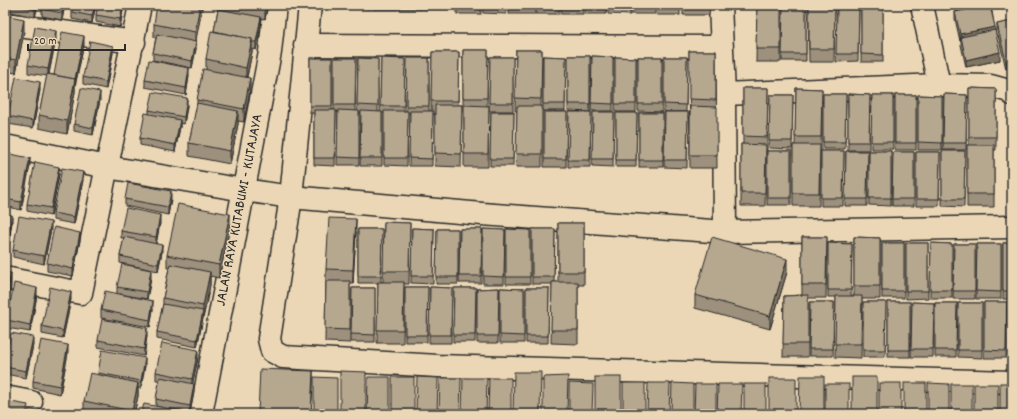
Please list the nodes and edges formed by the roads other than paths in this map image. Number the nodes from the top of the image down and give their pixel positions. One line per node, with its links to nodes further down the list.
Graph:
1 (140, 5): 7 (street)
2 (275, 5): 15 (street, JALAN RAYA KUTABUMI - KUTAJAYA)
3 (310, 5): 8 (street)
4 (720, 5): 9 (street)
5 (922, 5): 10 (street)
6 (5, 24): 7 (street)
7 (134, 42): 14 (street)
8 (305, 46): 9 (street); 16 (street)
9 (721, 47): 11 (street)
10 (939, 85): 11 (street); 12 (street)
11 (724, 94): 18 (street)
12 (1012, 94)
13 (5, 146): 14 (street)
14 (107, 167): 15 (street); 19 (street)
15 (244, 190): 16 (street); 23 (street, JALAN RAYA KUTABUMI - KUTAJAYA)
16 (291, 197): 18 (street); 20 (street)
17 (1012, 227): 18 (street)
18 (725, 232)
19 (5, 278)
20 (1012, 382)
21 (5, 397): 22 (street)
22 (31, 402)
23 (201, 414)

